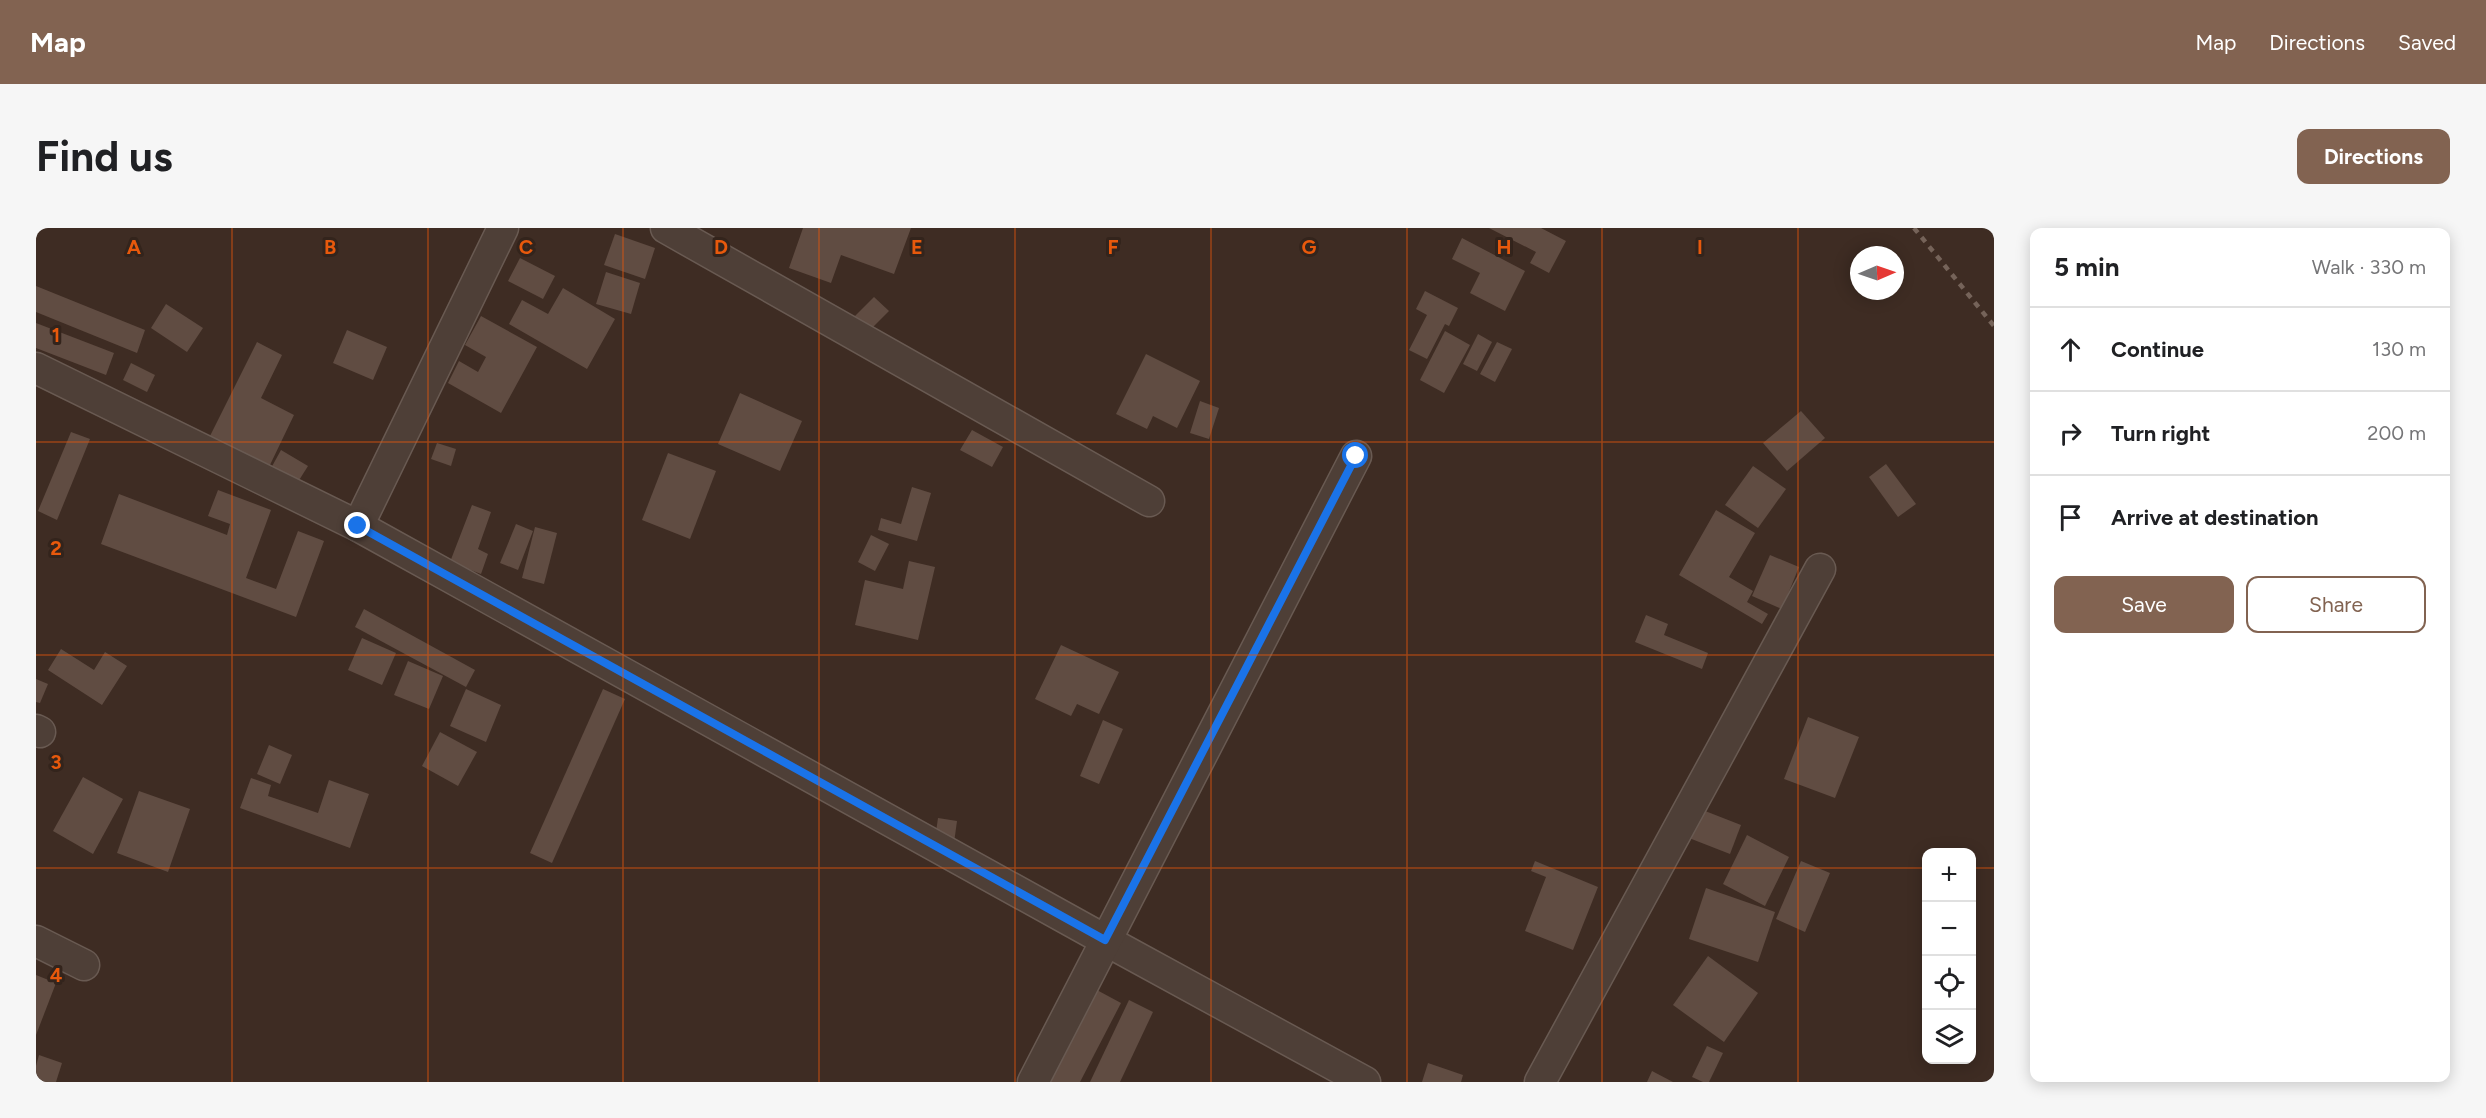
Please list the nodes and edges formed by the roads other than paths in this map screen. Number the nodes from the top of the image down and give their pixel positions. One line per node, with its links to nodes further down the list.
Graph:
1 (503, 228): 6 (street)
2 (666, 228): 5 (street)
3 (36, 368): 6 (street)
4 (1356, 456): 8 (street)
5 (1149, 501)
6 (358, 526): 8 (street)
7 (1820, 569): 13 (street)
8 (1105, 940): 11 (street); 12 (street)
9 (36, 941): 10 (street)
10 (84, 965)
11 (1360, 1081)
12 (1033, 1082)
13 (1540, 1082)

